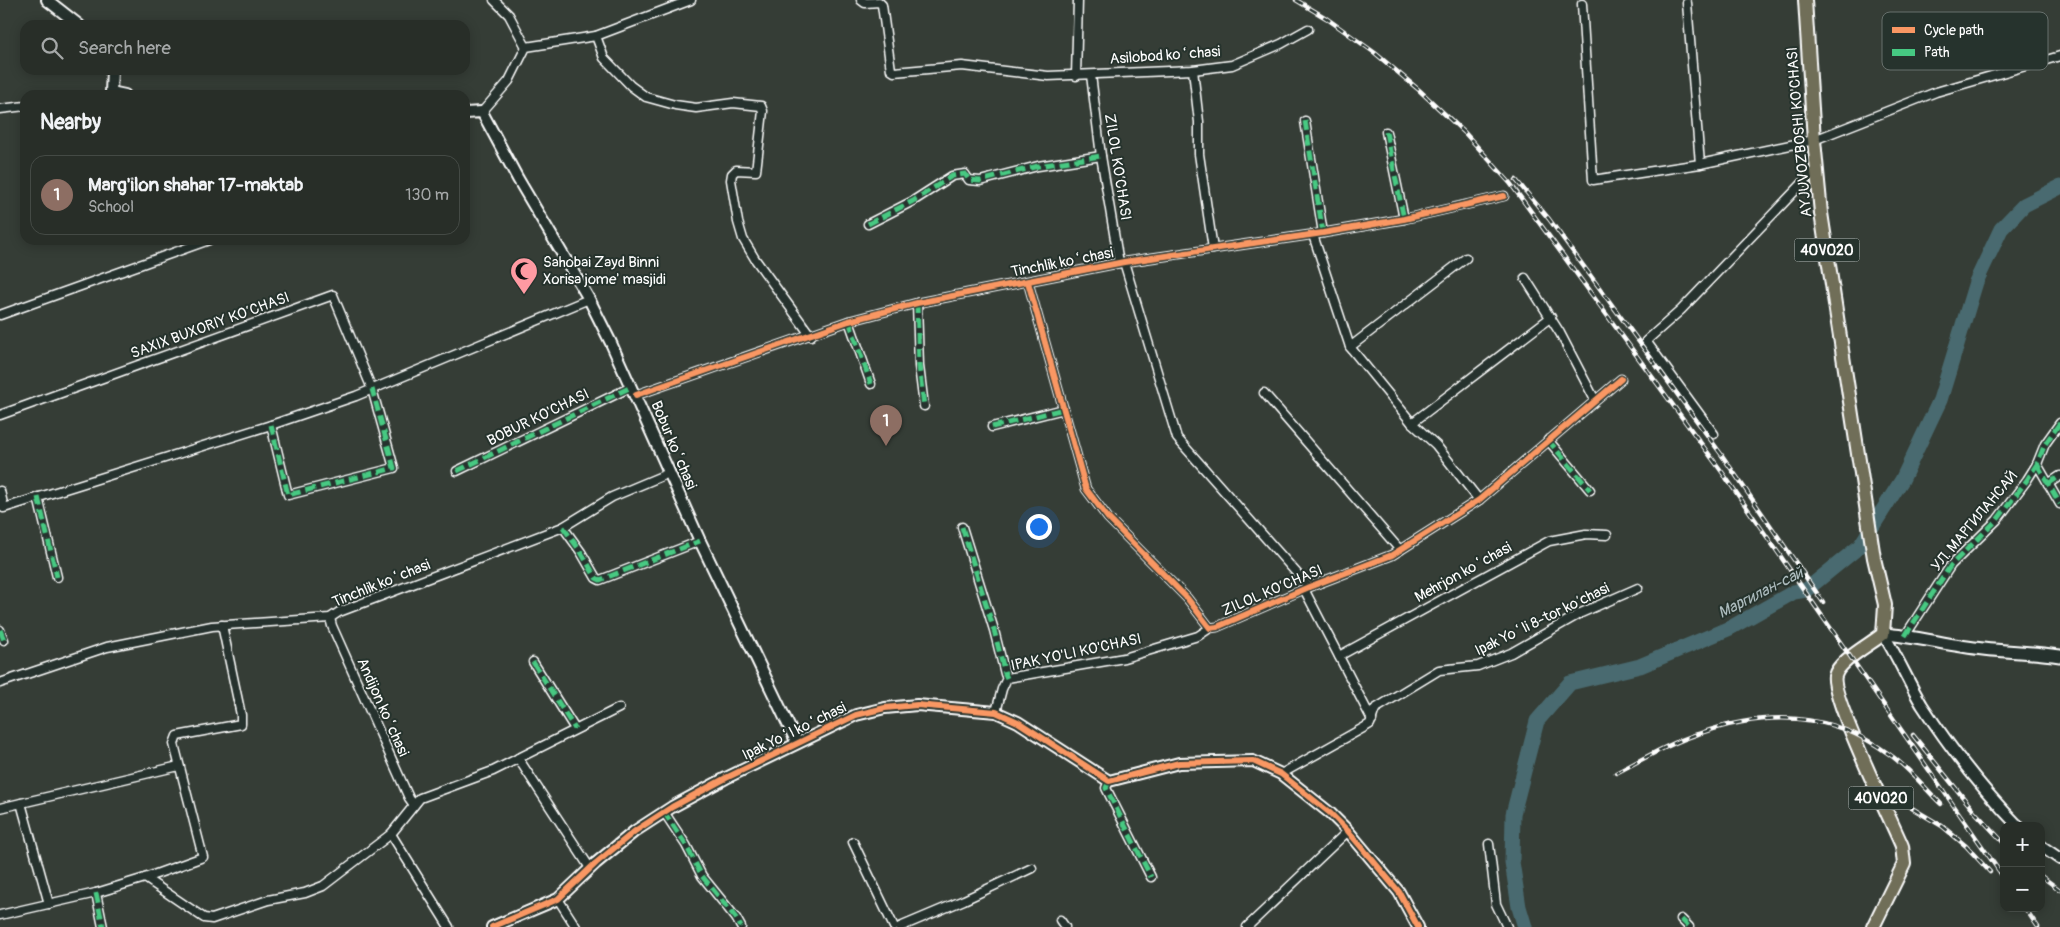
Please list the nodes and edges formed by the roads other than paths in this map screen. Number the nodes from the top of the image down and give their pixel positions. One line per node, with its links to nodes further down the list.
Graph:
1 (47, 0): 9 (street)
2 (494, 0): 12 (street)
3 (691, 0): 11 (street)
4 (861, 0): 17 (street, Asilobod koʻchasi)
5 (1078, 0): 17 (street)
6 (1805, 0): 25 (main road, AYJUVOZBOSHI KO'CHASI / 40V020)
7 (1687, 3): 27 (street)
8 (1582, 4): 27 (street)
9 (73, 20)
10 (1308, 29): 13 (street, Asilobod koʻchasi)
11 (596, 36): 12 (street); 45 (street)
12 (526, 47): 22 (street)
13 (1193, 70): 16 (street, Asilobod koʻchasi); 35 (street)
14 (2012, 70): 25 (street)
15 (113, 75): 18 (street)
16 (1091, 75): 17 (street, Asilobod koʻchasi); 26 (street, ZILOL KO‘CHASI)
17 (1076, 76)
18 (114, 90)
19 (20, 107): 20 (street)
20 (0, 109)
21 (470, 112): 22 (street)
22 (482, 112): 40 (street, Bobur koʻchasi)
23 (1305, 121): 32 (street)
24 (1386, 132): 30 (street)
25 (1814, 140): 27 (street); 28 (main road, AYJUVOZBOSHI KO'CHASI / 40V020)
26 (1100, 156): 31 (street); 37 (street, ZILOL KO‘CHASI)
27 (1700, 164)
28 (1817, 168): 60 (street); 84 (main road, AYJUVOZBOSHI KO'CHASI / 40V020)
29 (1504, 196): 30 (street, Tinchlik koʻchasi)
30 (1404, 218): 32 (street, Tinchlik koʻchasi)
31 (868, 224)
32 (1323, 233): 33 (street, Tinchlik koʻchasi)
33 (1313, 235): 35 (street, Tinchlik koʻchasi); 46 (street)
34 (195, 245): 42 (street)
35 (1213, 249): 37 (street, Tinchlik koʻchasi)
36 (1466, 258): 46 (street)
37 (1122, 263): 39 (street, Tinchlik koʻchasi); 78 (street, ZILOL KO‘CHASI)
38 (1526, 278): 43 (street)
39 (1028, 282): 41 (street, Tinchlik koʻchasi); 54 (street, ZILOL KO‘CHASI)
40 (589, 299): 49 (street); 50 (street, Bobur koʻchasi)
41 (916, 303): 44 (street, Tinchlik koʻchasi); 53 (street)
42 (0, 315)
43 (1551, 317): 52 (street); 57 (street)
44 (849, 321): 45 (street, Tinchlik koʻchasi); 48 (street)
45 (811, 336): 50 (street, Tinchlik koʻchasi)
46 (1350, 347): 57 (street)
47 (1621, 378): 52 (street, ZILOL KO‘CHASI)
48 (870, 384)
49 (372, 389): 55 (street, SAXIX BUXORIY KO‘CHASI); 58 (street); 58 (street)
50 (633, 391): 63 (street, BOBUR KO'CHASI); 64 (street, Bobur koʻchasi)
51 (1264, 393): 76 (street)
52 (1595, 400): 61 (street, ZILOL KO‘CHASI)
53 (924, 406)
54 (1064, 409): 59 (street); 82 (street, ZILOL KO‘CHASI)
55 (0, 415)
56 (2060, 422): 62 (street, УЛ. МАРГИЛАНСАЙ)
57 (1412, 423): 70 (street)
58 (271, 425): 69 (street)
59 (992, 427)
60 (1714, 434)
61 (1548, 440): 67 (street); 70 (street, ZILOL KO‘CHASI)
62 (2038, 464): 66 (street); 85 (street, УЛ. МАРГИЛАНСАЙ)
63 (457, 471)
64 (669, 473): 72 (street, Tinchlik koʻchasi); 75 (street, Bobur koʻchasi)
65 (2060, 476): 66 (street)
66 (2048, 484): 71 (street)
67 (1590, 490)
68 (0, 491): 69 (street)
69 (38, 497): 77 (street)
70 (1480, 500): 76 (street, ZILOL KO‘CHASI)
71 (2060, 504)
72 (563, 527): 75 (street); 80 (street, Tinchlik koʻchasi)
73 (962, 527): 90 (street)
74 (1607, 534): 87 (street, Mehrjon koʻchasi)
75 (700, 541): 96 (street, Bobur koʻchasi)
76 (1400, 550): 78 (street, ZILOL KO‘CHASI)
77 (57, 577)
78 (1306, 588): 82 (street, ZILOL KO‘CHASI); 87 (street)
79 (1638, 588): 94 (street, Ipak Yoʻli 8-tor koʼchasi)
80 (330, 618): 81 (street, Tinchlik koʻchasi); 102 (street, Andijon koʻchasi)
81 (222, 625): 91 (street, Tinchlik koʻchasi); 98 (street)
82 (1210, 628): 90 (street, IPAK YO'LI KO'CHASI)
83 (0, 630): 86 (street)
84 (1883, 634): 85 (main road); 105 (street); 134 (main road, 40V020)
85 (1905, 636): 88 (main road)
86 (4, 640)
87 (1339, 656): 94 (street)
88 (2060, 656)
89 (533, 662): 95 (street)
90 (1007, 678): 93 (street, IPAK YO'LI KO'CHASI)
91 (0, 682)
92 (620, 708): 95 (street)
93 (996, 712): 96 (street, Ipak Yoʻl koʻchasi); 100 (street, Ipak Yoʻl koʻchasi)
94 (1372, 720): 99 (street, Ipak Yoʻli 8-tor koʼchasi)
95 (575, 729): 97 (street)
96 (796, 743): 104 (street, Ipak Yoʻl koʻchasi)
97 (518, 758): 102 (street); 112 (street)
98 (179, 766): 101 (street); 115 (street)
99 (1281, 774): 100 (street); 106 (street)
100 (1109, 781): 114 (street)
101 (21, 803): 103 (street); 118 (street)
102 (414, 805): 107 (street)
103 (0, 808)
104 (664, 812): 112 (street, Ipak Yoʻl koʻchasi); 126 (street)
105 (2014, 822)
106 (1348, 831): 130 (street); 131 (street)
107 (391, 834): 115 (street); 123 (street)
108 (853, 842): 127 (street)
109 (1489, 844): 132 (street)
110 (2045, 849): 111 (street)
111 (2060, 860)
112 (590, 868): 117 (street, Ipak Yoʻl koʻchasi)
113 (1032, 868): 128 (street)
114 (1151, 877)
115 (145, 878): 116 (street)
116 (96, 893): 118 (street); 122 (street)
117 (558, 898): 124 (street, Ipak Yoʻl koʻchasi); 125 (street)
118 (49, 904): 119 (street)
119 (0, 915)
120 (1680, 919): 133 (street)
121 (1060, 920): 129 (street)
122 (103, 927)
123 (449, 927)
124 (492, 927)
125 (576, 927)
126 (741, 927)
127 (894, 927)
128 (900, 927)
129 (1065, 927)
130 (1246, 927)
131 (1418, 927)
132 (1507, 927)
133 (1689, 927)
134 (1872, 927)

